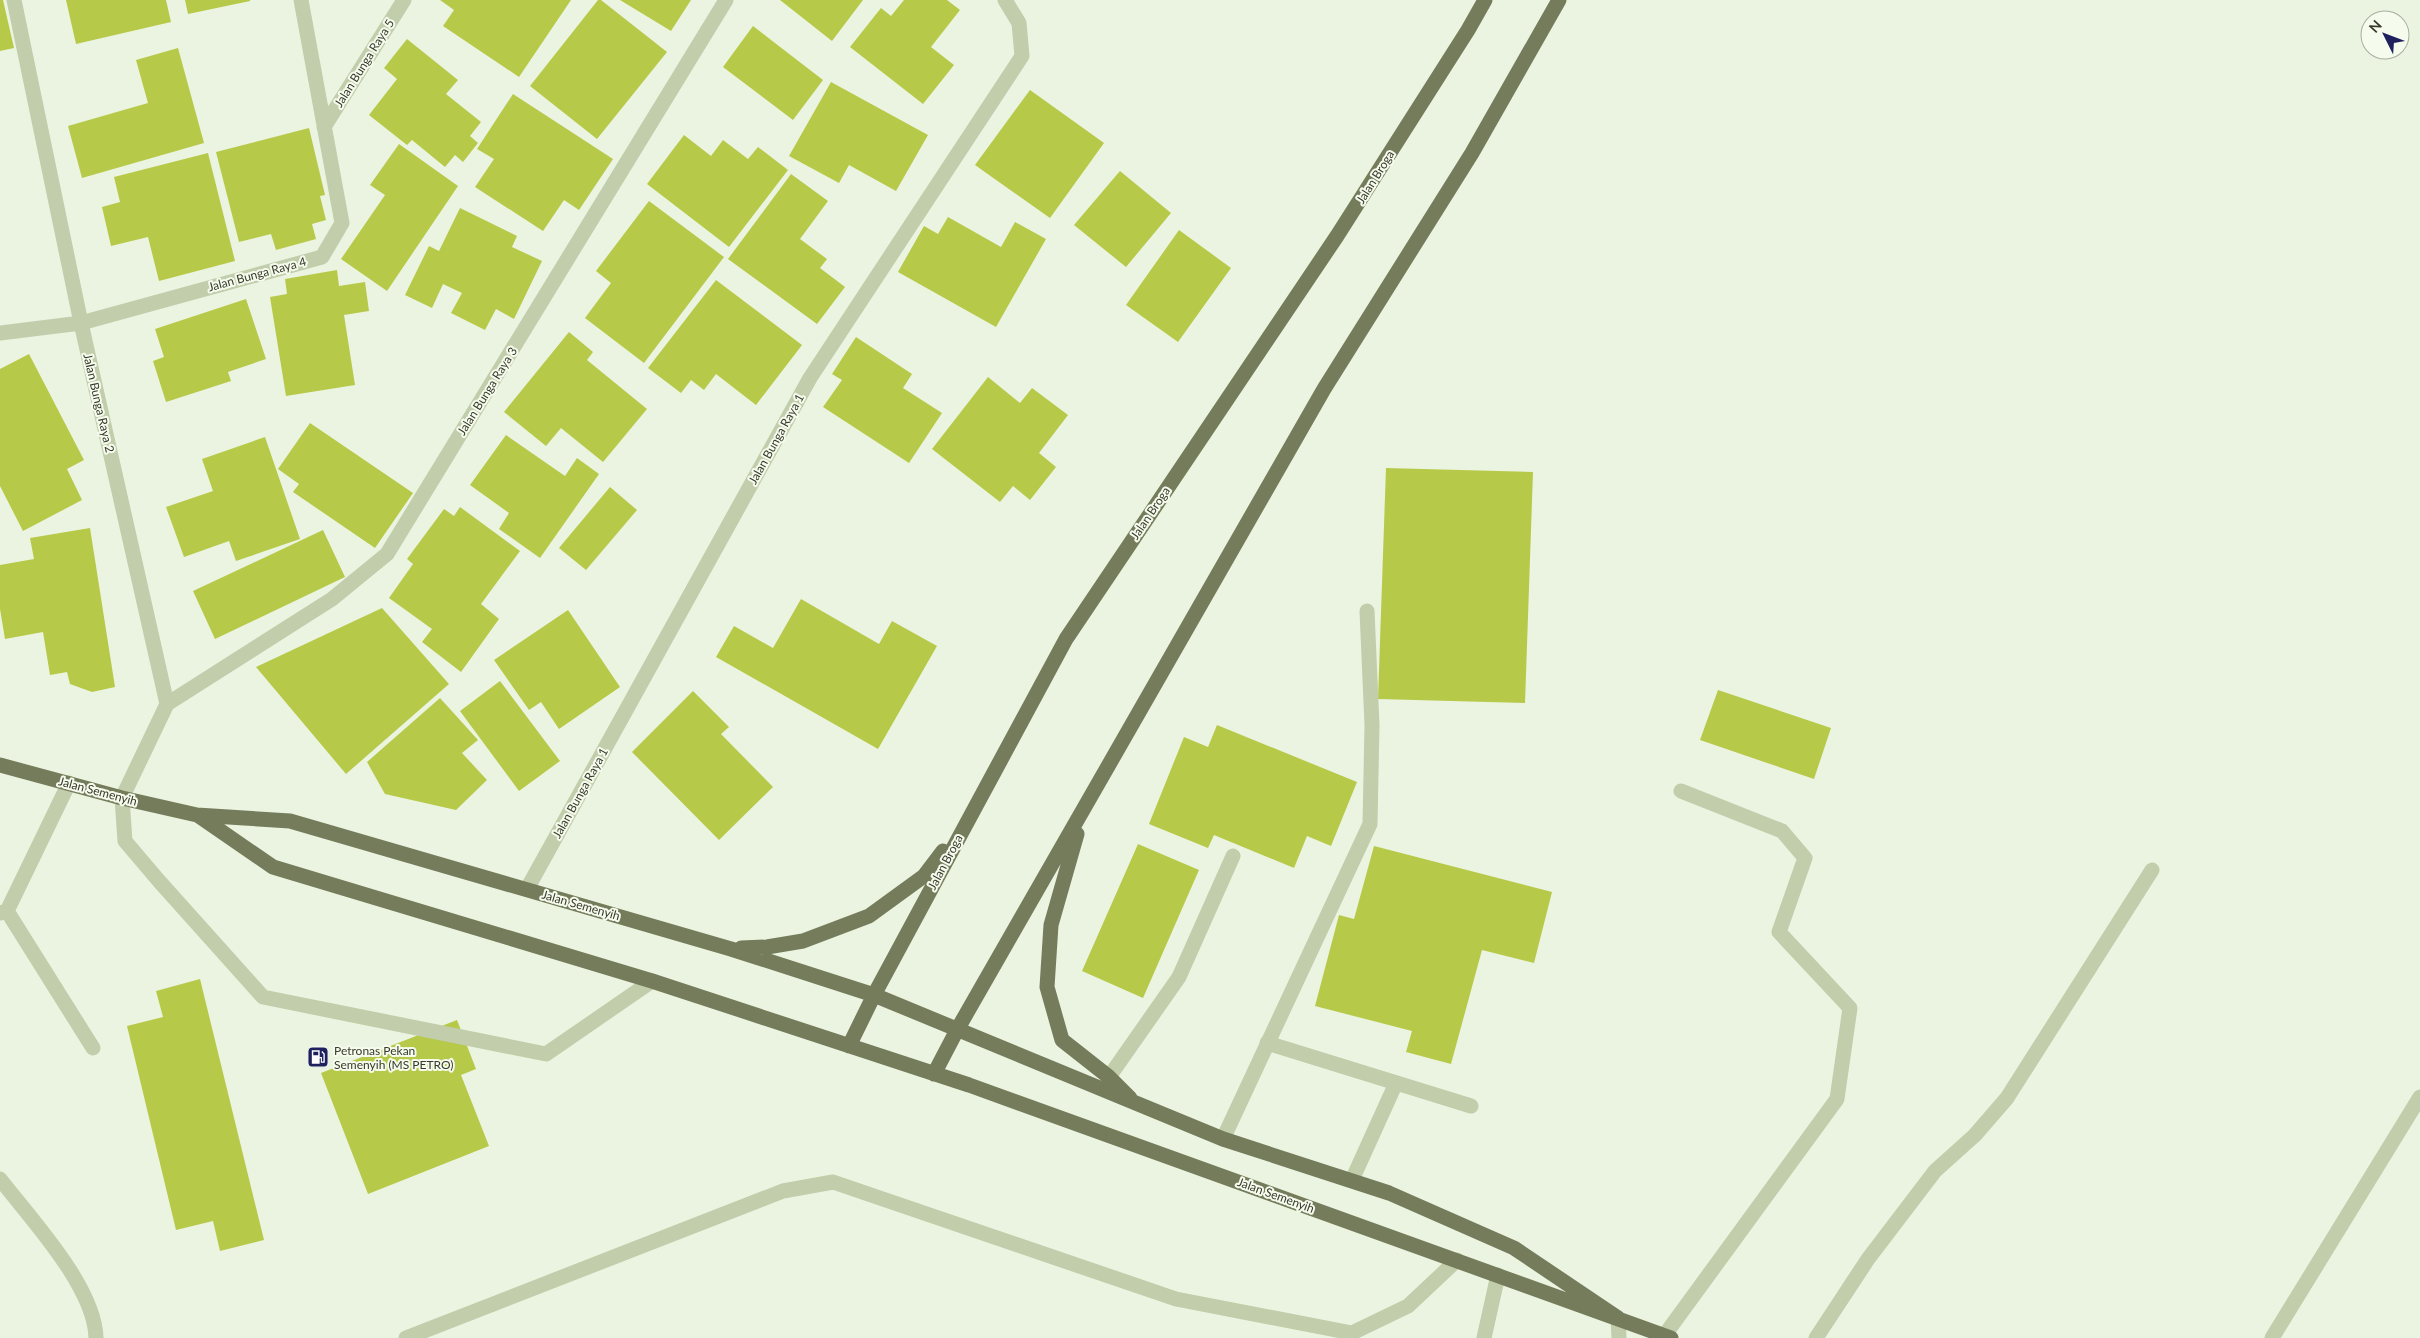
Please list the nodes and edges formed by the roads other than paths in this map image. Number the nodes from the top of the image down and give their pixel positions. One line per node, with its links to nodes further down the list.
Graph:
1 (14, 0): 9 (street, Jalan Bunga Raya 2)
2 (301, 0): 8 (street, Jalan Bunga Raya 4)
3 (404, 0): 8 (street, Jalan Bunga Raya 5)
4 (726, 0): 12 (street, Jalan Bunga Raya 3)
5 (1005, 0): 22 (street, Jalan Bunga Raya 1)
6 (1485, 0): 19 (main road, Jalan Broga)
7 (1559, 0): 17 (main road)
8 (324, 127): 9 (street, Jalan Bunga Raya 4)
9 (81, 323): 10 (street, Jalan Bunga Raya 4); 12 (street, Jalan Bunga Raya 2)
10 (0, 333)
11 (1367, 611): 28 (street)
12 (167, 704): 16 (street)
13 (0, 765): 14 (main road, Jalan Semenyih)
14 (69, 783): 16 (main road, Jalan Semenyih); 23 (street)
15 (1681, 792): 43 (street)
16 (122, 798): 18 (main road, Jalan Semenyih); 25 (street)
17 (1082, 813): 27 (main road); 32 (main road)
18 (197, 815): 22 (main road, Jalan Semenyih); 25 (main road, Jalan Semenyih)
19 (967, 823): 24 (main road); 26 (main road, Jalan Broga)
20 (1233, 856): 32 (street)
21 (2152, 870): 48 (street)
22 (527, 889): 24 (main road, Jalan Semenyih)
23 (3, 912): 30 (street)
24 (731, 949): 26 (main road, Jalan Semenyih)
25 (652, 981): 29 (main road, Jalan Semenyih)
26 (874, 995): 27 (main road, Jalan Semenyih); 29 (main road, Jalan Broga)
27 (957, 1030): 31 (main road); 35 (main road, Jalan Semenyih)
28 (1268, 1043): 33 (street); 37 (street)
29 (849, 1046): 31 (main road, Jalan Semenyih)
30 (93, 1048)
31 (934, 1074): 40 (main road, Jalan Semenyih)
32 (1110, 1078): 35 (main road)
33 (1396, 1083): 36 (street); 39 (street)
34 (2420, 1097): 49 (street)
35 (1136, 1104): 37 (main road, Jalan Semenyih)
36 (1472, 1106)
37 (1223, 1139): 39 (main road, Jalan Semenyih)
38 (0, 1179): 44 (street)
39 (1352, 1180): 42 (main road, Jalan Semenyih)
40 (1457, 1260): 41 (main road, Jalan Semenyih); 45 (street)
41 (1498, 1275): 42 (main road, Jalan Semenyih); 46 (street)
42 (1618, 1318): 43 (main road, Jalan Semenyih); 47 (street)
43 (1667, 1337)
44 (96, 1338)
45 (406, 1338)
46 (1484, 1338)
47 (1619, 1338)
48 (1816, 1338)
49 (2272, 1338)

